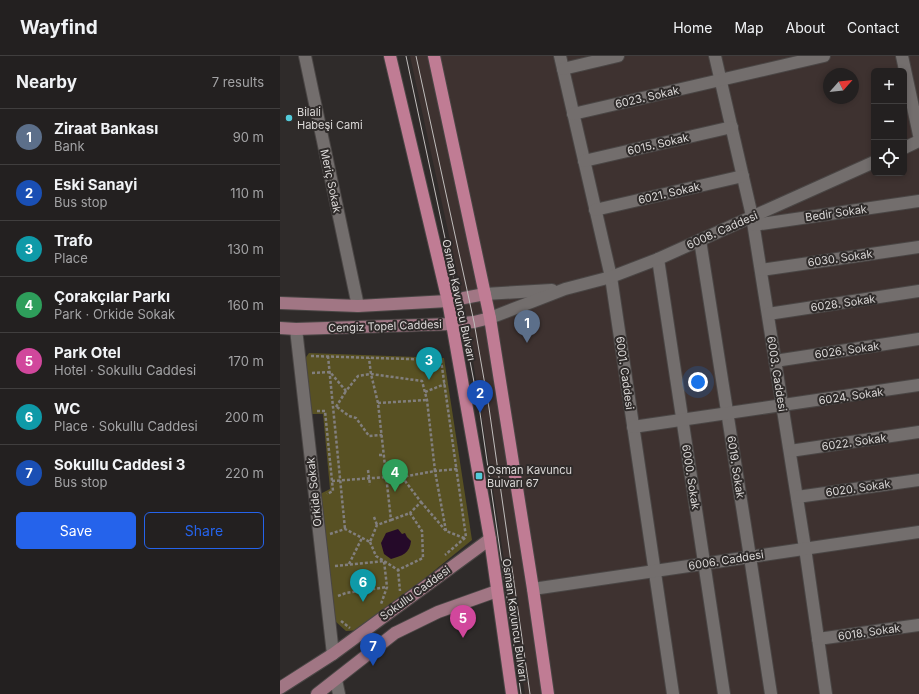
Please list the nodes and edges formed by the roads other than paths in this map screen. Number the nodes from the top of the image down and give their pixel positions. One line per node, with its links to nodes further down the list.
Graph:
1 (305, 56): 32 (street, Meriç Sokak)
2 (390, 56): 30 (highway, Osman Kavuncu Bulvarı)
3 (434, 56): 29 (highway, Osman Kavuncu Bulvarı)
4 (560, 56): 9 (street, 6001. Caddesi)
5 (618, 56): 9 (street)
6 (715, 56): 10 (street, 6003. Caddesi)
7 (824, 56): 10 (street, 6023. Sokak)
8 (902, 56): 13 (street)
9 (563, 69): 11 (street, 6001. Caddesi)
10 (721, 80): 11 (street, 6023. Sokak); 12 (street, 6003. Caddesi)
11 (573, 114): 16 (street, 6001. Caddesi)
12 (732, 127): 16 (street, 6015. Sokak); 18 (street, 6003. Caddesi)
13 (919, 135)
14 (919, 141): 15 (street)
15 (907, 147)
16 (584, 161): 20 (street, 6001. Caddesi)
17 (871, 163): 21 (street, 6008. Caddesi)
18 (743, 176): 20 (street, 6021. Sokak); 21 (street, 6003. Caddesi)
19 (919, 201): 21 (street, Bedir Sokak)
20 (595, 210): 26 (street, 6001. Caddesi)
21 (753, 221): 22 (street, 6008. Caddesi); 25 (street, 6003. Caddesi)
22 (700, 240): 24 (street, 6008. Caddesi); 42 (street, 6019. Sokak)
23 (919, 247): 25 (street, 6030. Sokak)
24 (658, 259): 26 (street, 6008. Caddesi); 43 (street, 6000. Sokak)
25 (761, 270): 33 (street, 6003. Caddesi)
26 (611, 276): 27 (street, 6008. Caddesi); 44 (street, 6001. Caddesi)
27 (566, 290): 29 (street); 34 (street)
28 (919, 291): 33 (street, 6028. Sokak)
29 (485, 294): 30 (main road, Cengiz Topel Caddesi); 34 (highway, Osman Kavuncu Bulvarı)
30 (448, 301): 32 (main road, Cengiz Topel Caddesi); 35 (highway, Osman Kavuncu Bulvarı)
31 (280, 303): 32 (main road, Cengiz Topel Caddesi)
32 (358, 306)
33 (768, 314): 39 (street, 6003. Caddesi)
34 (490, 318): 35 (main road, Cengiz Topel Caddesi); 55 (highway, Osman Kavuncu Bulvarı)
35 (451, 324): 37 (main road, Cengiz Topel Caddesi); 50 (highway, Osman Kavuncu Bulvarı)
36 (280, 328): 37 (main road, Cengiz Topel Caddesi)
37 (296, 329): 59 (street, Orkide Sokak)
38 (919, 339): 39 (street, 6026. Sokak)
39 (775, 361): 41 (street, 6003. Caddesi)
40 (919, 385): 41 (street, 6024. Sokak)
41 (782, 406): 42 (street, 6024. Sokak); 46 (street, 6003. Caddesi)
42 (728, 414): 43 (street, 6024. Sokak); 52 (street, 6019. Sokak)
43 (683, 420): 44 (street, 6024. Sokak); 53 (street, 6000. Sokak)
44 (633, 428): 54 (street, 6001. Caddesi)
45 (919, 432): 46 (street, 6022. Sokak)
46 (790, 451): 48 (street, 6003. Caddesi)
47 (919, 480): 48 (street, 6020. Sokak)
48 (797, 497): 51 (street, 6003. Caddesi)
49 (919, 532): 51 (street, 6006. Caddesi)
50 (490, 538): 56 (highway, Osman Kavuncu Bulvarı); 59 (main road, Sokullu Caddesi)
51 (805, 548): 52 (street, 6006. Caddesi); 58 (street, 6003. Caddesi)
52 (750, 557): 53 (street, 6006. Caddesi); 68 (street, 6019. Sokak)
53 (705, 564): 54 (street, 6006. Caddesi); 67 (street, 6000. Sokak)
54 (655, 571): 55 (street, 6006. Caddesi); 66 (street, 6001. Caddesi)
55 (533, 589): 65 (highway, Osman Kavuncu Bulvarı)
56 (497, 590): 60 (main road, Sokullu Caddesi); 64 (highway, Osman Kavuncu Bulvarı)
57 (919, 625): 58 (street, 6018. Sokak)
58 (818, 639): 69 (street, 6003. Caddesi)
59 (333, 654): 61 (main road, Sokullu Caddesi)
60 (336, 680): 62 (main road, Sokullu Caddesi); 63 (street)
61 (280, 688)
62 (317, 694)
63 (338, 694)
64 (512, 694)
65 (548, 694)
66 (673, 694)
67 (724, 694)
68 (771, 694)
69 (826, 694)

